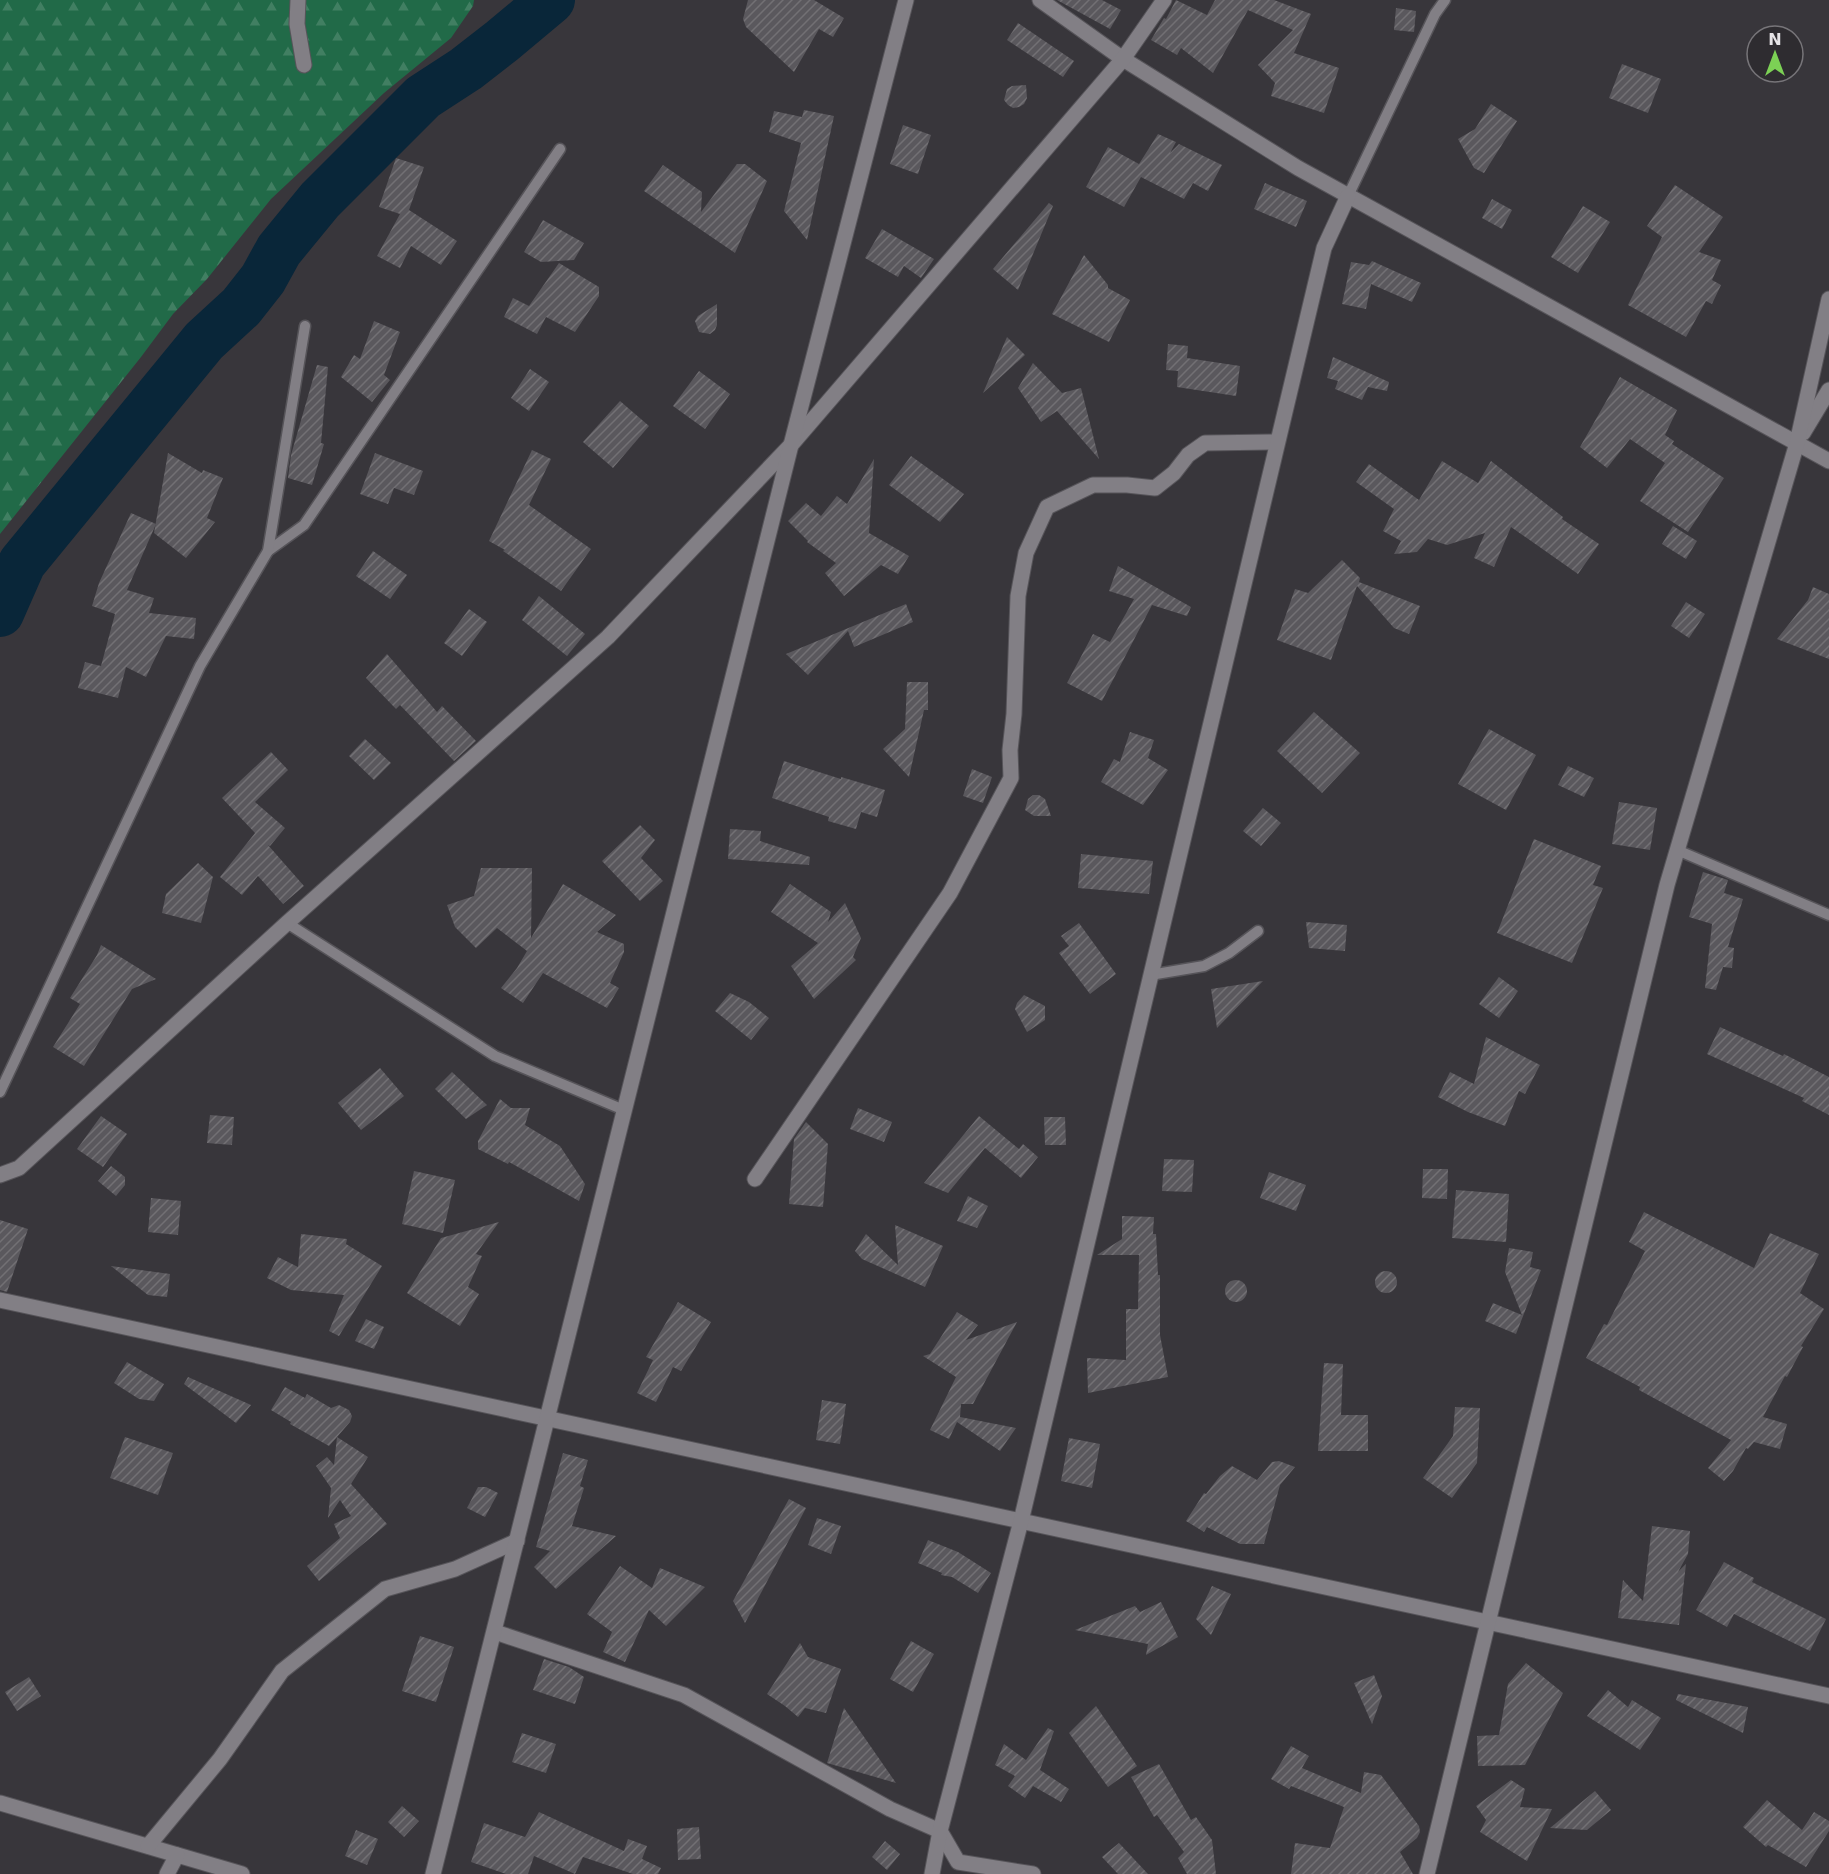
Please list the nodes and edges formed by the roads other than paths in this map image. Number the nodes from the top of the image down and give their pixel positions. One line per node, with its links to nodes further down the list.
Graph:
1 (298, 0): 7 (street)
2 (906, 0): 15 (street)
3 (1040, 0): 6 (street)
4 (1164, 0): 6 (street)
5 (1445, 0): 9 (lane)
6 (1124, 59): 9 (street); 15 (street)
7 (304, 65)
8 (560, 149): 17 (lane)
9 (1348, 196): 13 (street); 14 (street)
10 (1829, 299): 14 (street)
11 (305, 326): 17 (lane)
12 (1829, 390): 14 (street)
13 (1277, 442): 22 (street); 26 (street)
14 (1797, 443): 16 (street); 18 (street)
15 (790, 445): 20 (street); 24 (street)
16 (1829, 461)
17 (268, 551): 23 (lane)
18 (1677, 850): 19 (lane); 31 (street)
19 (1829, 915)
20 (287, 922): 24 (lane); 25 (street)
21 (1258, 931): 22 (lane)
22 (1150, 975): 29 (street)
23 (0, 1092)
24 (624, 1110): 28 (street)
25 (0, 1175)
26 (755, 1179)
27 (0, 1300): 28 (street)
28 (547, 1418): 29 (street); 30 (street)
29 (1020, 1521): 31 (street); 35 (street)
30 (517, 1541): 32 (street); 36 (street)
31 (1489, 1623): 33 (street); 43 (street)
32 (495, 1632): 35 (street); 40 (street)
33 (1829, 1696)
34 (0, 1803): 36 (street)
35 (940, 1831): 41 (street); 42 (street)
36 (148, 1846): 37 (street)
37 (177, 1855): 38 (street); 39 (street)
38 (167, 1874)
39 (242, 1874)
40 (433, 1874)
41 (932, 1874)
42 (1033, 1874)
43 (1427, 1874)

